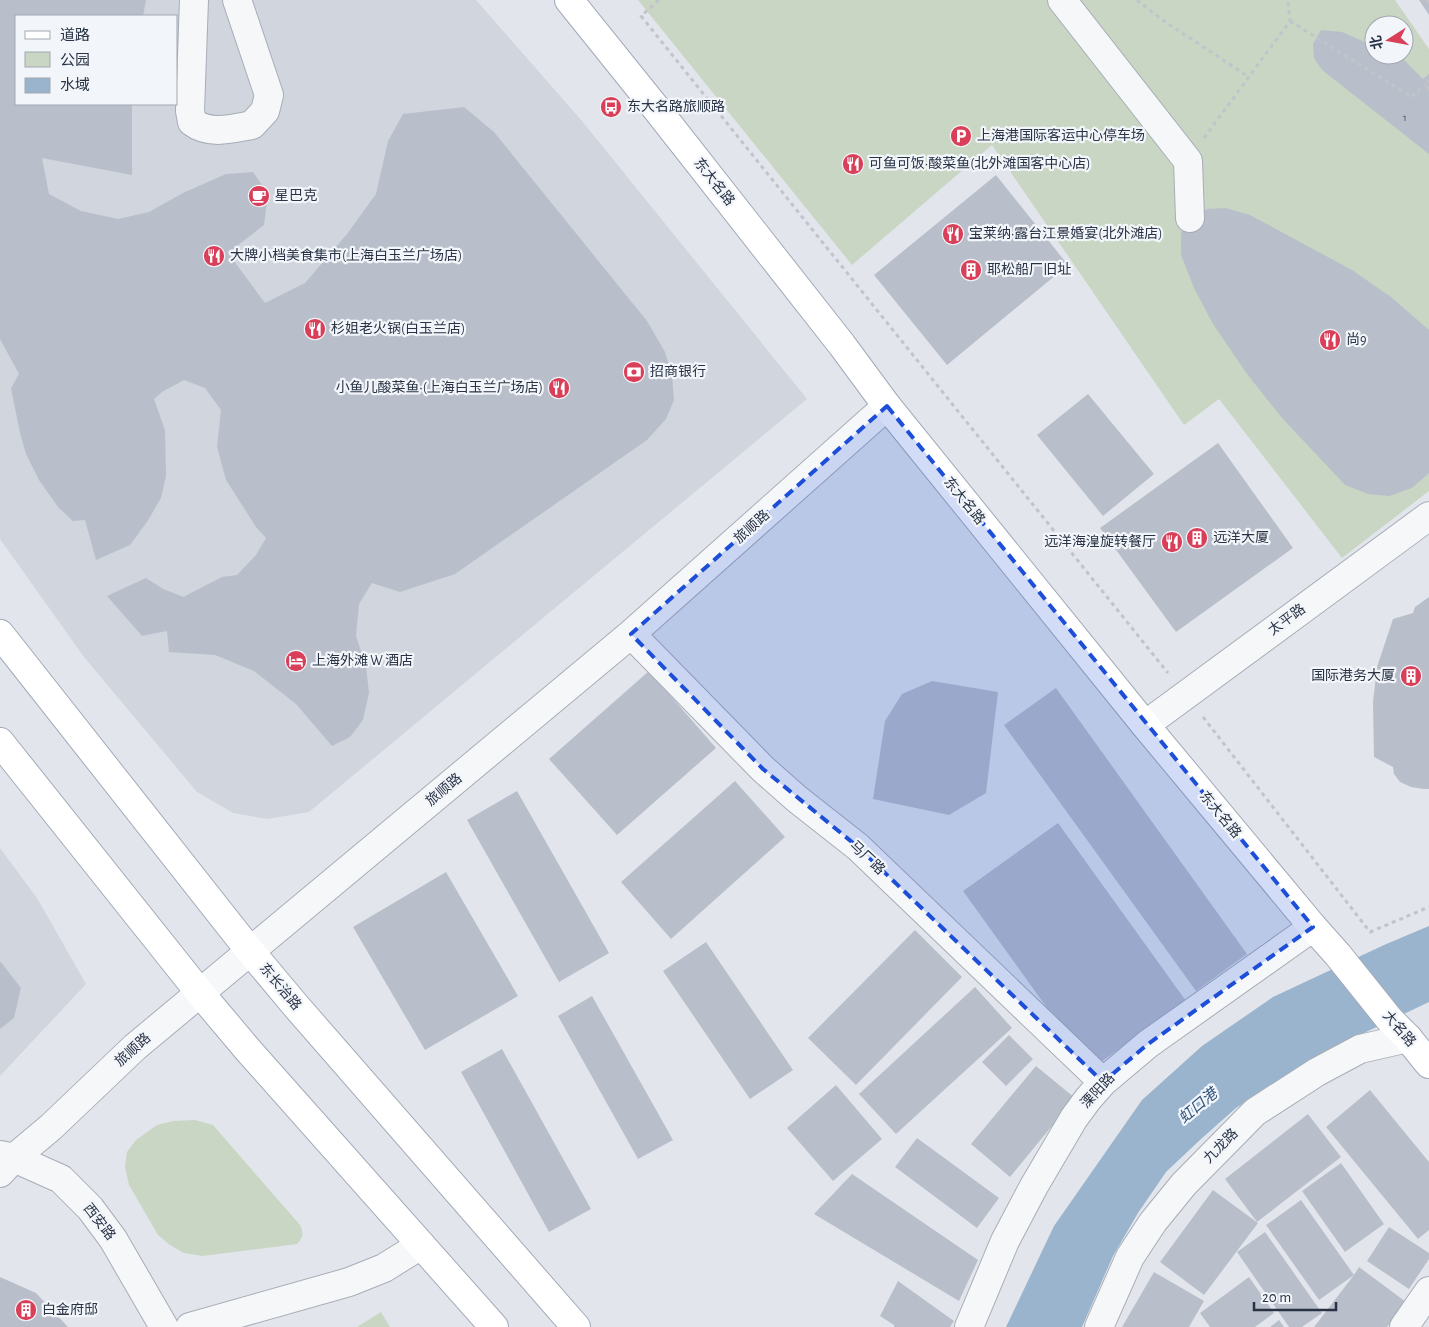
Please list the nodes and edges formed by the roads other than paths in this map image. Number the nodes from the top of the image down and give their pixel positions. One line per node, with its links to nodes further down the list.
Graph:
1 (194, 0): 2 (street)
2 (237, 0)
3 (569, 0): 6 (main road, 东大名路)
4 (1062, 0): 5 (street)
5 (1190, 218)
6 (887, 406): 9 (street, 旅顺路); 10 (main road, 东大名路)
7 (1429, 516): 10 (street, 太平路)
8 (0, 634): 13 (main road, 东长治路)
9 (631, 634): 13 (street, 旅顺路); 18 (street, 马厂路)
10 (1145, 725): 12 (main road, 东大名路)
11 (0, 742): 14 (main road)
12 (1313, 927): 15 (main road, 东大名路); 18 (street, 溧阳路)
13 (250, 951): 14 (street, 旅顺路); 25 (main road, 东长治路)
14 (200, 993): 19 (street, 旅顺路); 20 (main road)
15 (1369, 993): 16 (main road, 大名路)
16 (1399, 1029): 17 (main road, 大名路); 27 (street, 九龙路)
17 (1429, 1064)
18 (1103, 1082): 26 (street, 溧阳路)
19 (4, 1162): 22 (street, 西安路)
20 (421, 1245): 23 (street); 24 (main road)
21 (1429, 1291): 28 (street)
22 (164, 1327)
23 (190, 1327)
24 (494, 1327)
25 (576, 1327)
26 (969, 1327)
27 (1099, 1327)
28 (1404, 1327)

